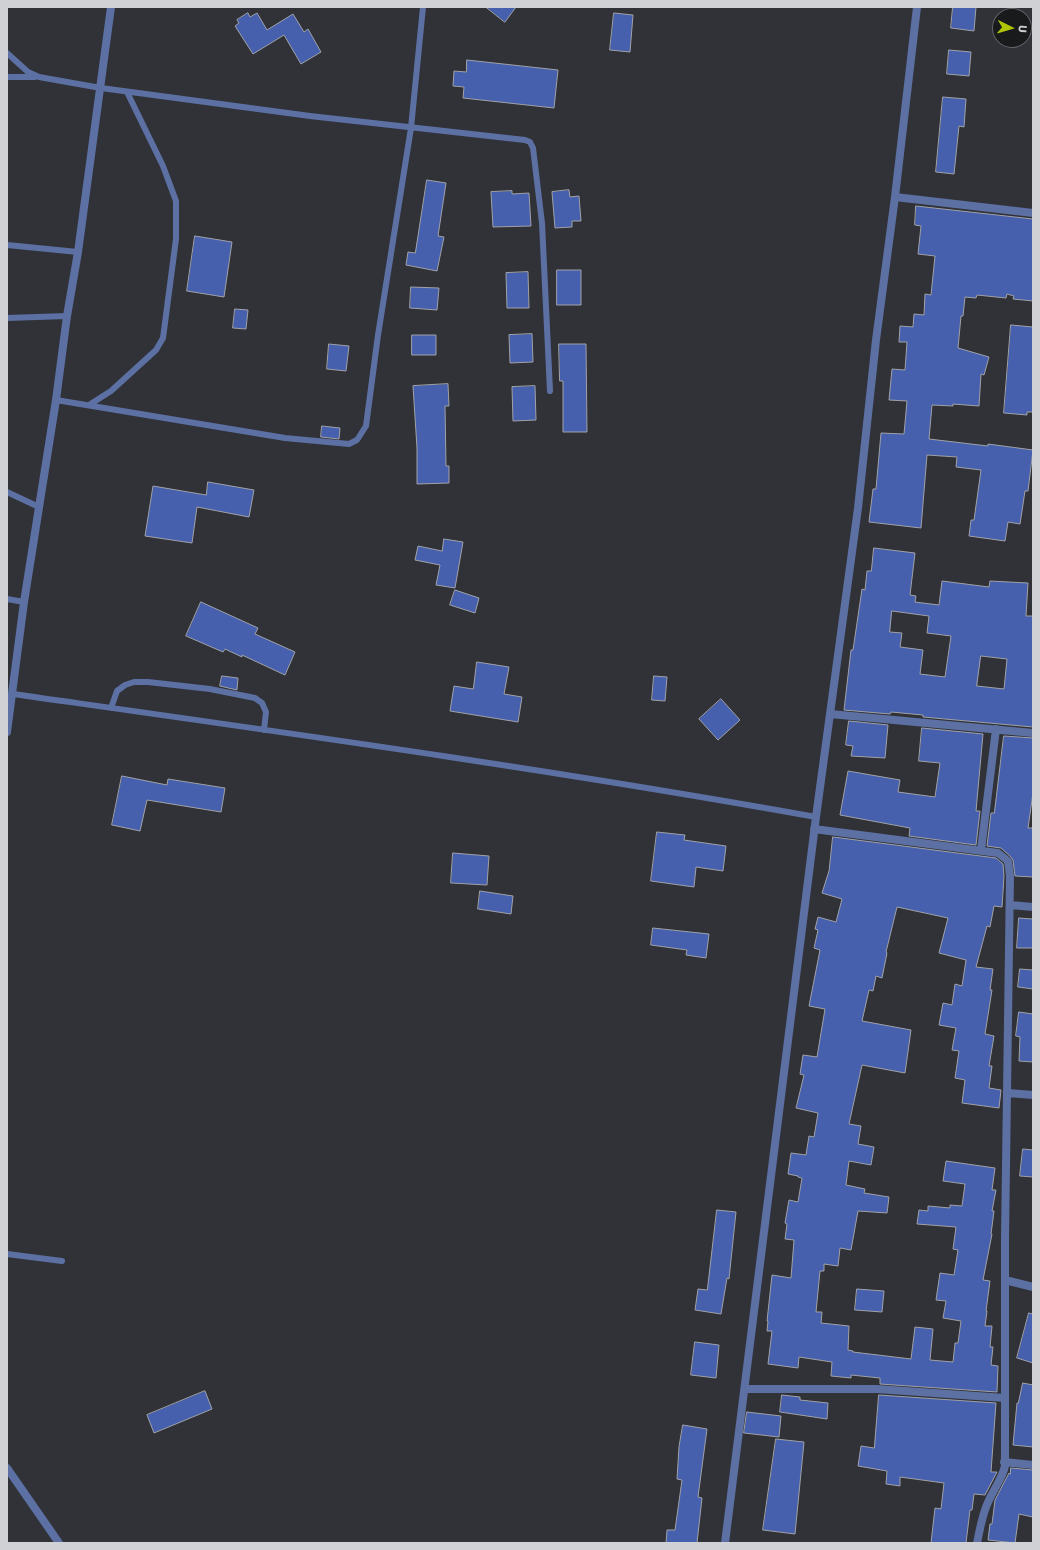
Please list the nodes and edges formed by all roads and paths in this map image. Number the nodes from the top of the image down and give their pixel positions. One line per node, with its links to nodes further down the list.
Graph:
1 (111, 7): 7 (street)
2 (423, 7): 9 (lane)
3 (917, 7): 10 (street)
4 (7, 53): 6 (lane)
5 (7, 76): 6 (lane)
6 (39, 77): 7 (lane)
7 (101, 88): 8 (lane); 13 (street)
8 (127, 92): 9 (lane); 18 (lane)
9 (410, 128): 16 (lane); 18 (lane)
10 (895, 197): 11 (street); 25 (street)
11 (1033, 213)
12 (7, 245): 13 (lane)
13 (78, 252): 14 (street)
14 (67, 316): 15 (lane); 17 (street)
15 (7, 318)
16 (550, 391)
17 (56, 400): 18 (lane); 20 (street)
18 (89, 405)
19 (7, 492): 20 (lane)
20 (39, 507): 22 (street)
21 (7, 599): 22 (lane)
22 (24, 602): 23 (street)
23 (10, 694): 24 (lane); 28 (street)
24 (111, 708): 26 (lane); 26 (lane)
25 (830, 714): 27 (street); 30 (street)
26 (264, 730): 30 (lane)
27 (996, 730): 29 (street); 32 (street)
28 (7, 732)
29 (1033, 733)
30 (816, 817): 31 (street)
31 (814, 829): 32 (street); 41 (street)
32 (981, 850): 33 (street)
33 (1010, 905): 34 (street); 35 (street)
34 (1033, 907)
35 (1008, 1093): 36 (street); 39 (street)
36 (1033, 1095)
37 (7, 1254): 38 (lane)
38 (62, 1261)
39 (1006, 1280): 40 (street); 42 (street)
40 (1033, 1287)
41 (745, 1389): 42 (street); 47 (street)
42 (1005, 1398): 43 (street)
43 (1004, 1462): 44 (street); 48 (street)
44 (1033, 1465)
45 (7, 1468): 46 (street)
46 (59, 1543)
47 (725, 1543)
48 (977, 1543)

